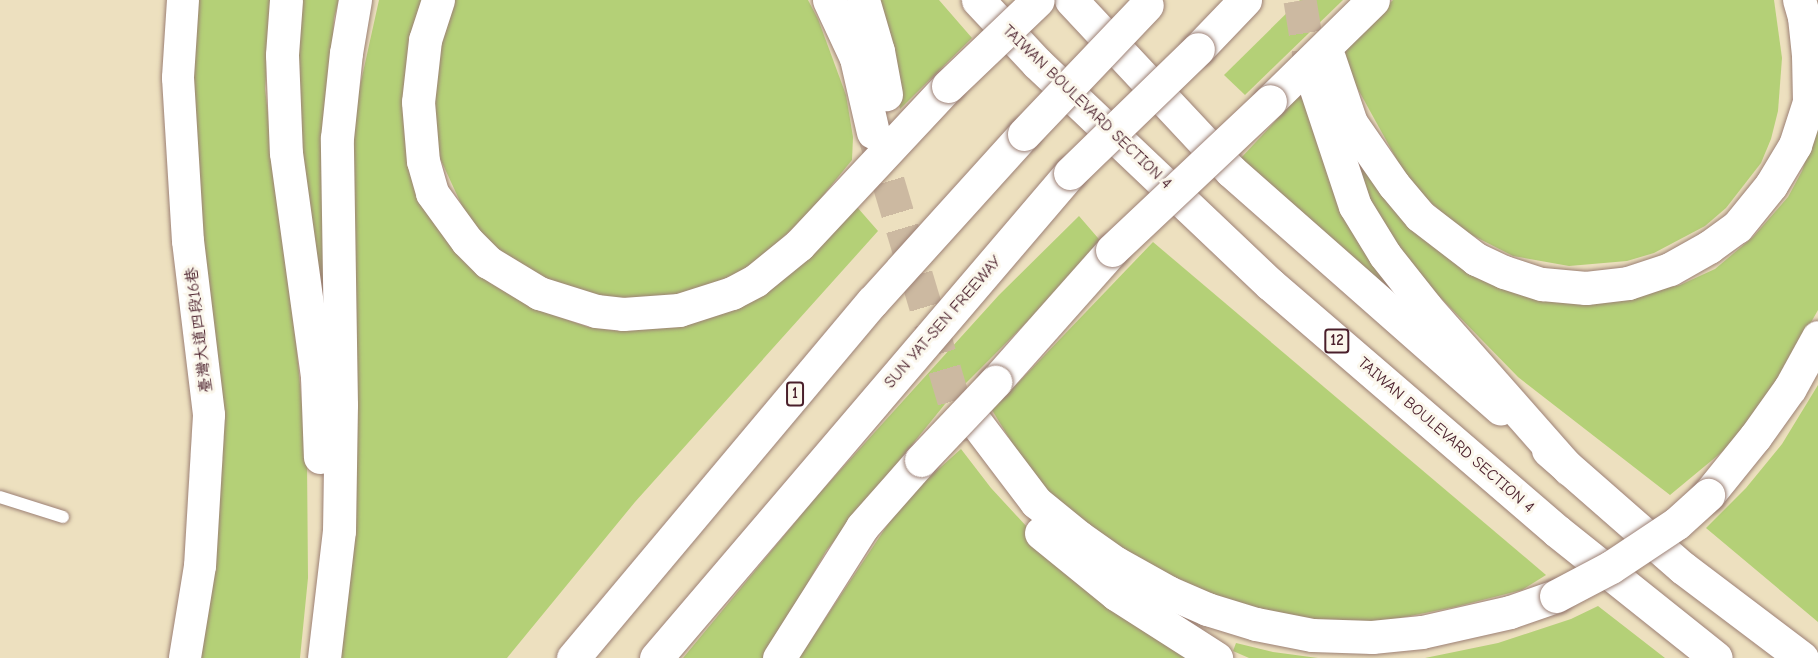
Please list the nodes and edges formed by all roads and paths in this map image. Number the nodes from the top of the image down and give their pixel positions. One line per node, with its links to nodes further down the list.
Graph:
1 (183, 0): 19 (street, 臺灣大道四段16巷)
2 (286, 0): 18 (main road)
3 (355, 0): 18 (main road)
4 (438, 0): 8 (main road, bridge)
5 (828, 0): 6 (main road)
6 (863, 0)
7 (978, 0): 24 (main road, TAIWAN BOULEVARD SECTION 4 / 12)
8 (1038, 0)
9 (1071, 0): 15 (main road)
10 (1245, 0): 21 (main road, SUN YAT-SEN FREEWAY, bridge)
11 (1373, 0): 22 (main road, bridge)
12 (1799, 0): 15 (main road)
13 (1149, 2): 20 (main road, 1, bridge)
14 (1818, 338): 23 (main road, bridge)
15 (1569, 469): 25 (main road)
16 (0, 497): 17 (lane)
17 (63, 517)
18 (325, 653)
19 (185, 658)
20 (573, 658)
21 (656, 658)
22 (779, 658)
23 (1216, 658)
24 (1716, 658)
25 (1802, 658)

